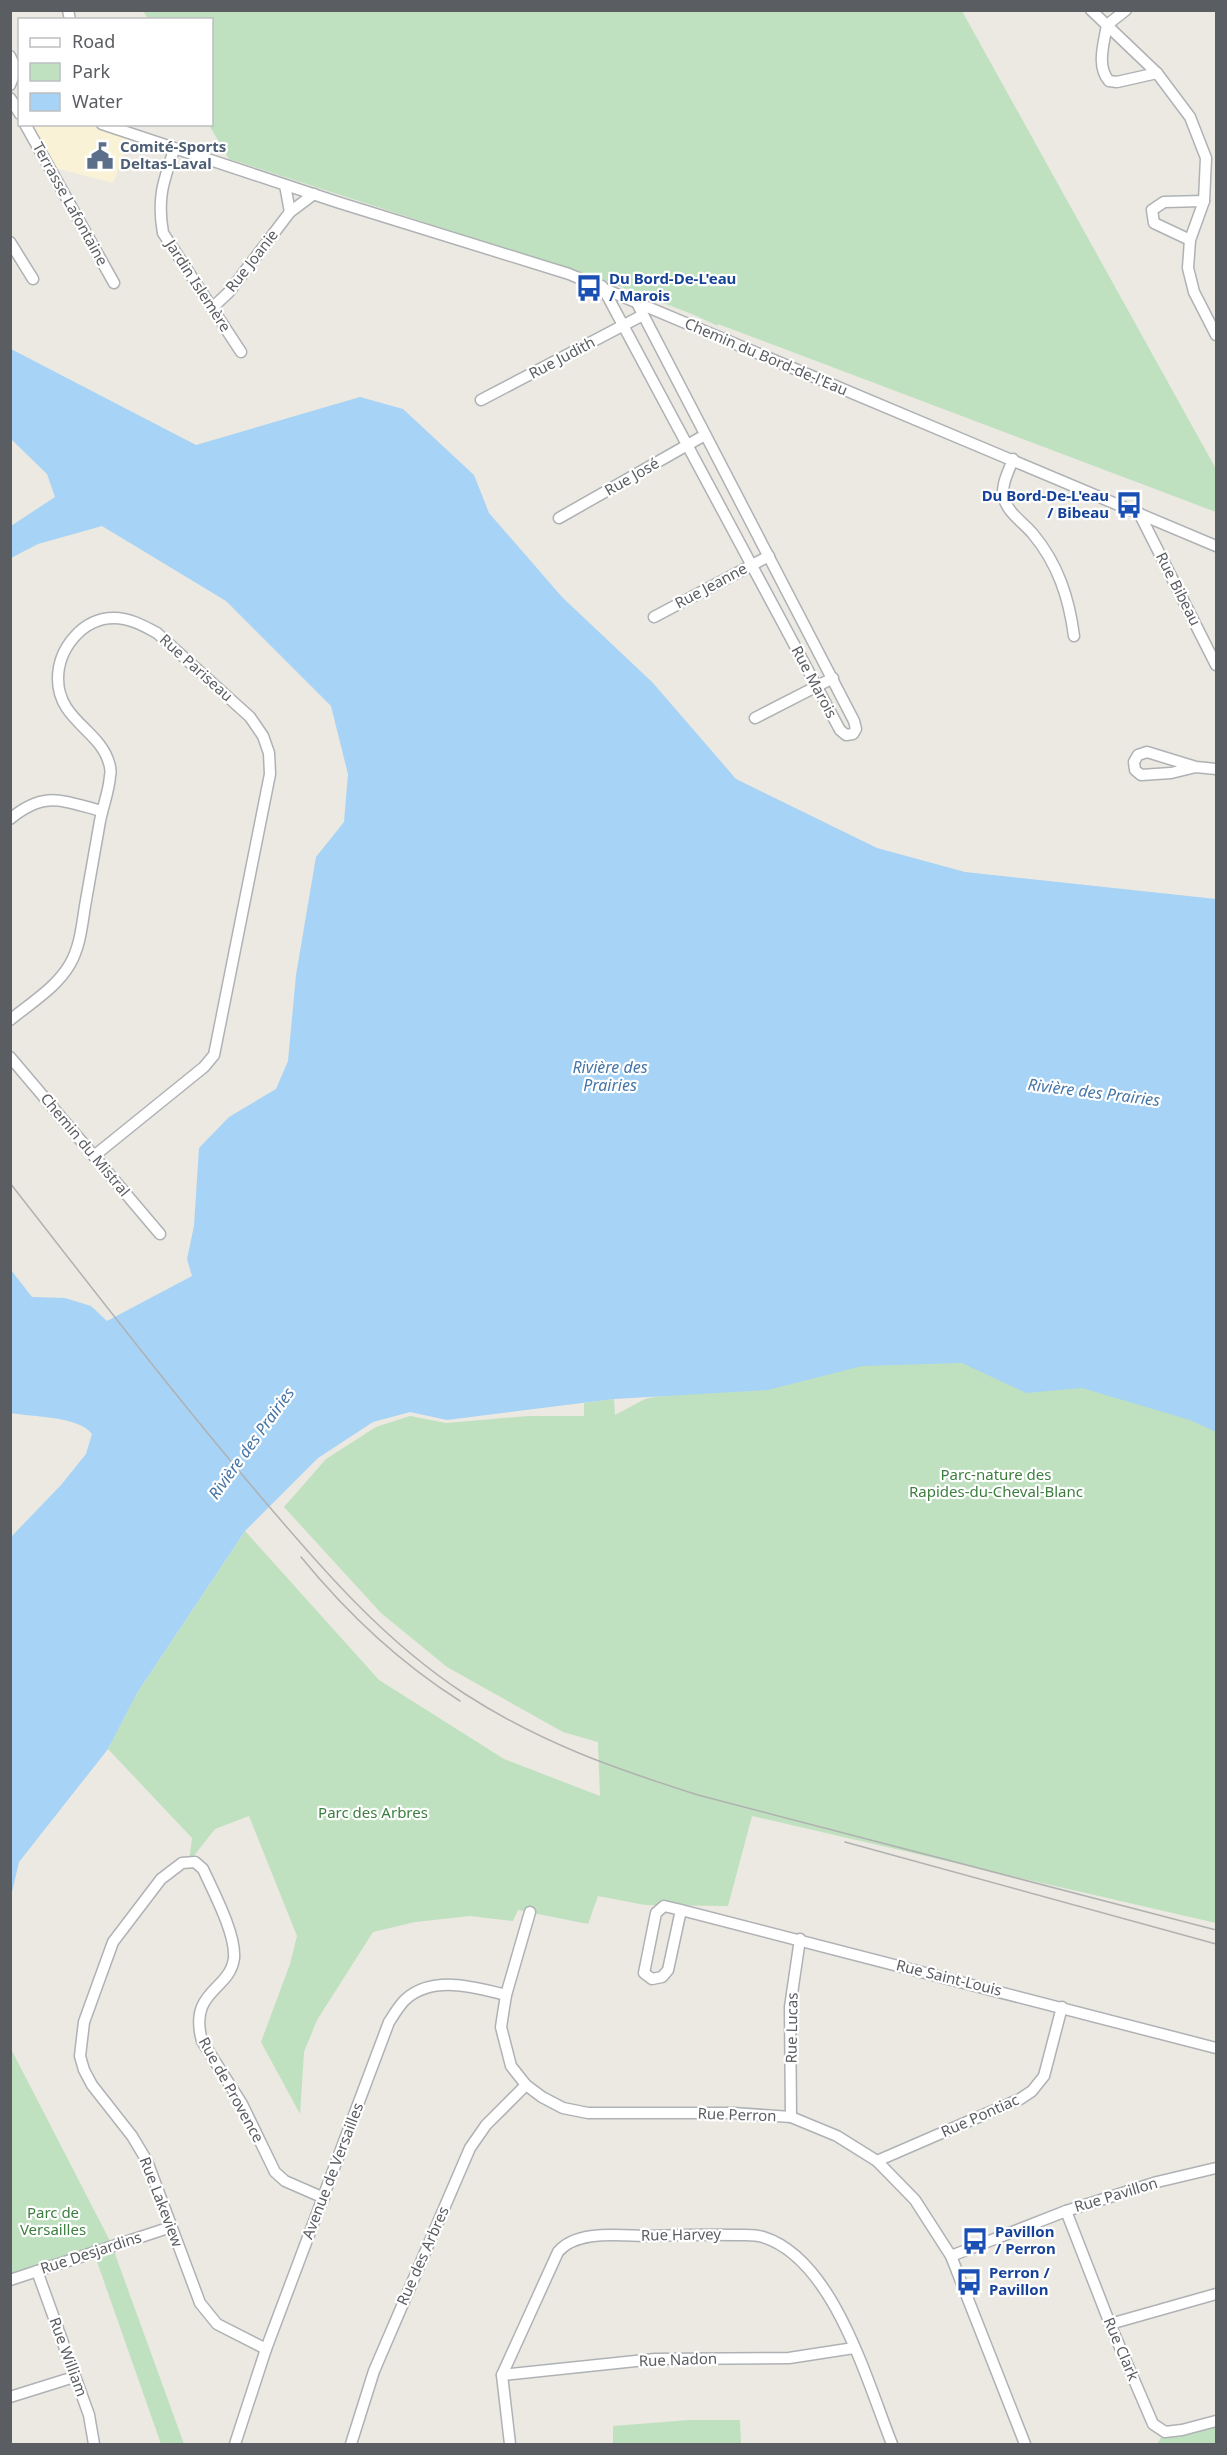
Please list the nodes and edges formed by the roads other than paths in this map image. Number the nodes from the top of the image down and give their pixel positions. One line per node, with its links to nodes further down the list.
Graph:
1 (1091, 10): 3 (street)
2 (1126, 10): 3 (street)
3 (1107, 25): 6 (street); 6 (street)
4 (10, 56): 5 (street)
5 (18, 68): 7 (street)
6 (1157, 73): 15 (street)
7 (10, 86)
8 (10, 96): 9 (street)
9 (18, 110)
10 (27, 126): 20 (street, Terrasse Lafontaine)
11 (108, 126): 12 (street, Chemin du Bord-de-l'Eau)
12 (174, 150): 13 (street, Chemin du Bord-de-l'Eau); 23 (street, Jardin Islemère)
13 (285, 185): 14 (street, Chemin du Bord-de-l'Eau); 16 (street)
14 (314, 194): 16 (street, Rue Joanie); 21 (street, Chemin du Bord-de-l'Eau)
15 (1204, 201): 17 (street); 17 (street)
16 (290, 212): 23 (street, Rue Joanie)
17 (1190, 240): 26 (street)
18 (10, 242): 19 (street)
19 (33, 279)
20 (114, 283)
21 (602, 286): 22 (street, Chemin du Bord-de-l'Eau); 25 (street, Rue Marois)
22 (636, 301): 24 (street, Rue Marois); 31 (street, Chemin du Bord-de-l'Eau)
23 (212, 308): 27 (street, Jardin Islemère)
24 (643, 315): 25 (street, Rue Judith); 29 (street, Rue Marois)
25 (623, 326): 28 (street, Rue Judith); 30 (street, Rue Marois)
26 (1215, 328)
27 (241, 352)
28 (481, 400)
29 (705, 435): 30 (street, Rue José); 35 (street, Rue Marois)
30 (687, 445): 33 (street, Rue José); 36 (street, Rue Marois)
31 (1013, 459): 32 (street, Chemin du Bord-de-l'Eau); 38 (street)
32 (1139, 513): 34 (street, Chemin du Bord-de-l'Eau); 39 (street, Rue Bibeau)
33 (559, 518)
34 (1216, 546)
35 (769, 556): 36 (street, Rue Jeanne); 40 (street, Rue Marois)
36 (752, 565): 37 (street, Rue Jeanne); 41 (street, Rue Marois)
37 (654, 616)
38 (1074, 636)
39 (1216, 665)
40 (833, 678): 41 (street); 41 (street, Rue Marois)
41 (817, 687): 42 (street)
42 (755, 718)
43 (1196, 766): 43 (street); 44 (street)
44 (1216, 769)
45 (102, 811): 46 (street); 47 (street, Rue Pariseau); 49 (street, Rue Pariseau)
46 (10, 819)
47 (10, 1020)
48 (10, 1057): 49 (street, Chemin du Mistral)
49 (94, 1156): 50 (street, Chemin du Mistral)
50 (160, 1234)
51 (195, 1862): 62 (street, Rue de Provence); 64 (street, Rue Lakeview)
52 (681, 1910): 52 (street, Rue Saint-Louis); 54 (street, Rue Saint-Louis)
53 (530, 1912): 55 (street, Rue Perron)
54 (800, 1939): 56 (street, Rue Saint-Louis); 59 (street, Rue Lucas)
55 (506, 1995): 58 (street, Rue Perron); 62 (street, Avenue de Versailles)
56 (1062, 2007): 57 (street, Rue Saint-Louis); 60 (street, Rue Pontiac)
57 (1216, 2048)
58 (526, 2085): 59 (street, Rue Perron); 79 (street, Rue des Arbres)
59 (791, 2117): 60 (street, Rue Perron)
60 (877, 2161): 65 (street, Rue Perron)
61 (1216, 2168): 63 (street, Rue Pavillon)
62 (324, 2198): 71 (street, Avenue de Versailles)
63 (1066, 2211): 65 (street, Rue Pavillon); 69 (street, Rue Clark)
64 (171, 2227): 66 (street, Rue Desjardins); 71 (street, Rue Lakeview)
65 (951, 2256): 76 (street, Rue Perron)
66 (37, 2271): 67 (street, Rue Desjardins); 73 (street, Rue William)
67 (10, 2280)
68 (1216, 2294): 69 (street)
69 (1110, 2324): 75 (street, Rue Clark)
70 (854, 2348): 72 (street, Rue Nadon); 72 (street, Rue Harvey); 81 (street, Rue Harvey)
71 (267, 2349): 78 (street, Avenue de Versailles)
72 (501, 2376): 80 (street)
73 (74, 2378): 74 (street); 77 (street, Rue William)
74 (10, 2397)
75 (1216, 2421)
76 (1024, 2444)
77 (94, 2445)
78 (235, 2445)
79 (351, 2445)
80 (510, 2445)
81 (892, 2445)

